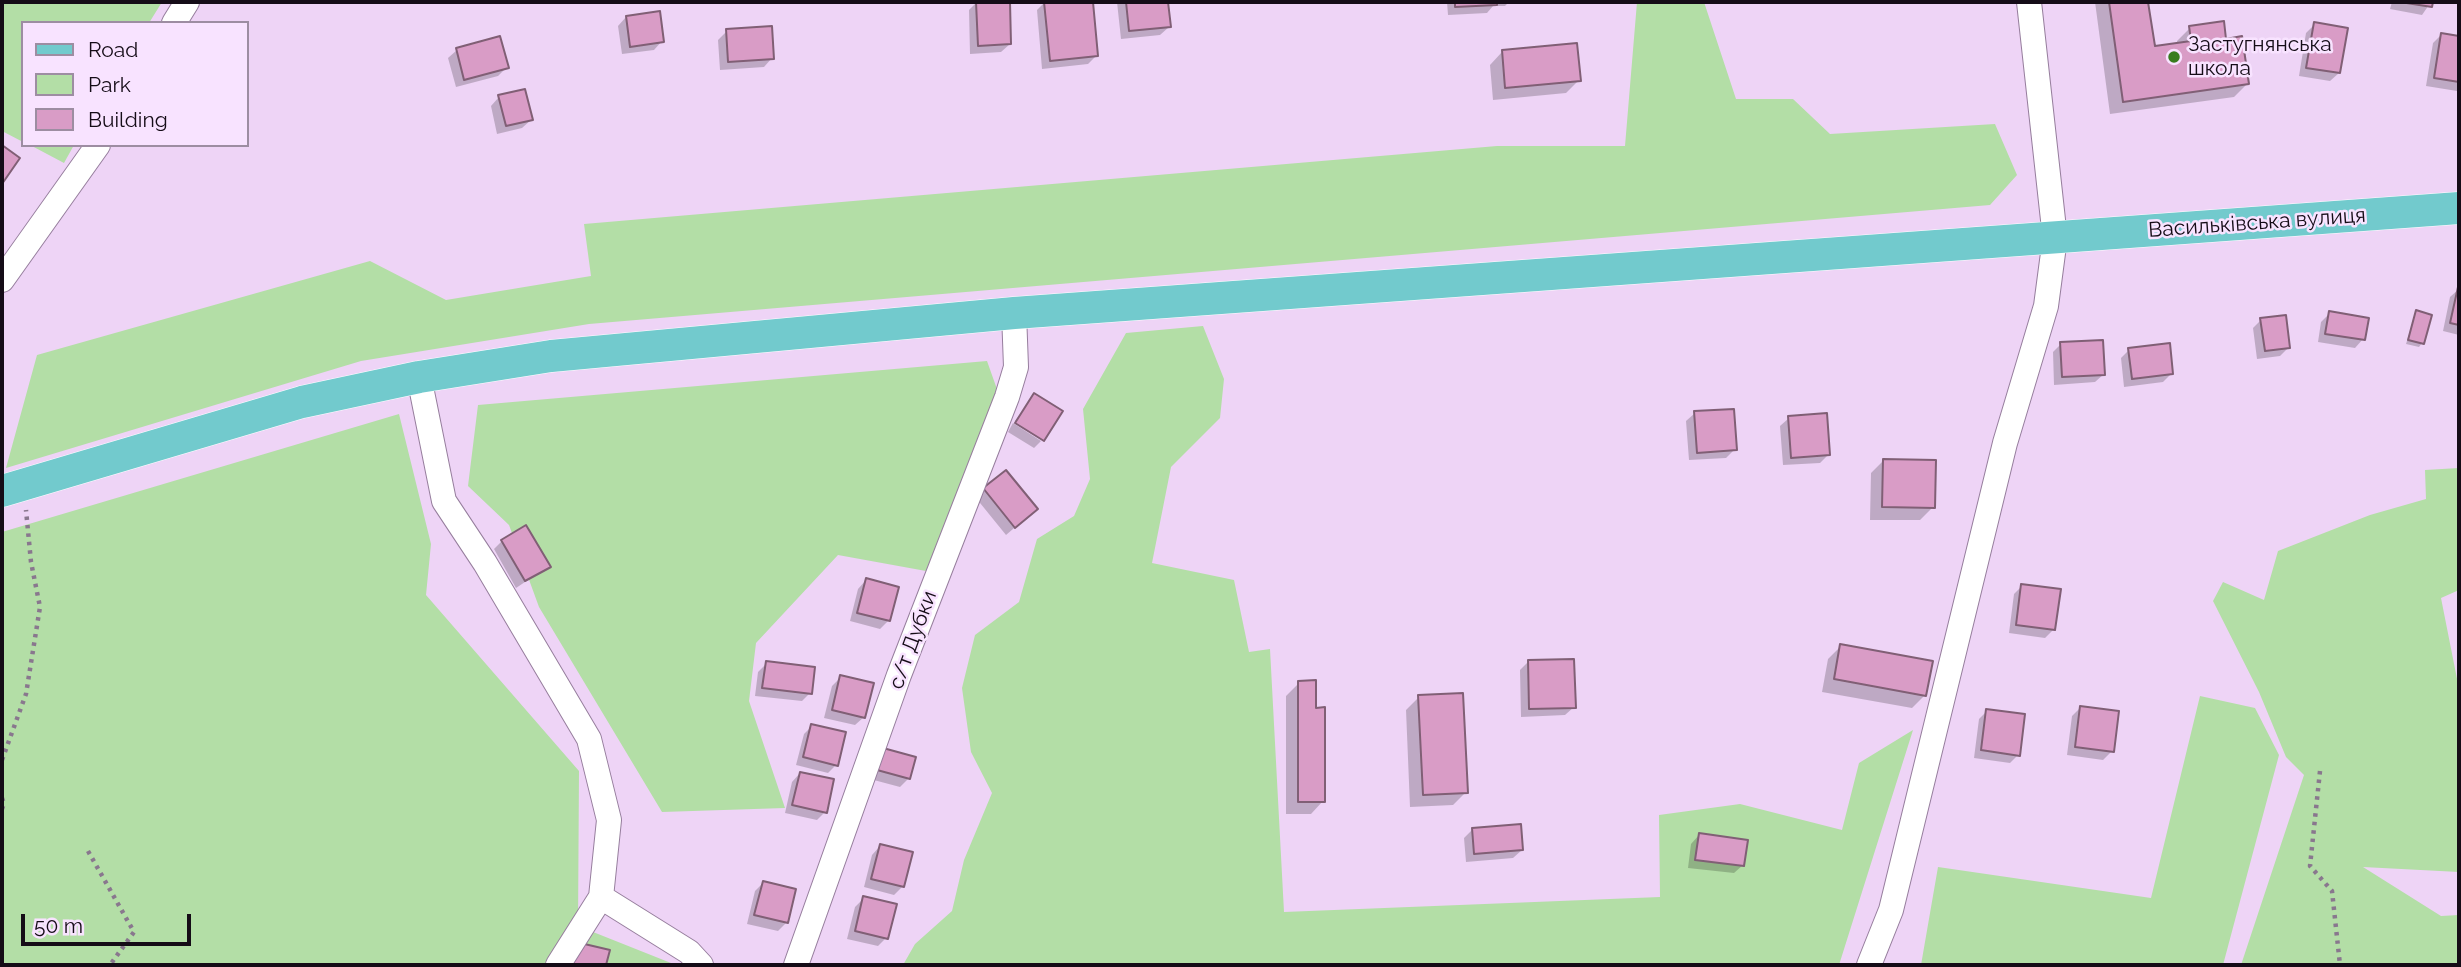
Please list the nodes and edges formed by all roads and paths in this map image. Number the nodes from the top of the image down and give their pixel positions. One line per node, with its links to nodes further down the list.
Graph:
1 (187, 2): 3 (street)
2 (2029, 2): 6 (street)
3 (175, 21)
4 (97, 147): 7 (street)
5 (2459, 208): 6 (main road, Васильківська вулиця)
6 (2055, 238): 8 (main road, Васильківська вулиця); 21 (street)
7 (2, 280)
8 (1014, 313): 9 (main road, Васильківська вулиця); 20 (street, с/т Дубки)
9 (419, 377): 10 (main road, Васильківська вулиця); 16 (street)
10 (13, 488): 11 (path)
11 (2, 760)
12 (2320, 771): 22 (path)
13 (2, 798): 14 (path)
14 (2, 809)
15 (88, 851): 17 (path)
16 (601, 897): 18 (street); 19 (street)
17 (110, 965)
18 (558, 965)
19 (701, 965)
20 (796, 965)
21 (1869, 965)
22 (2340, 965)

